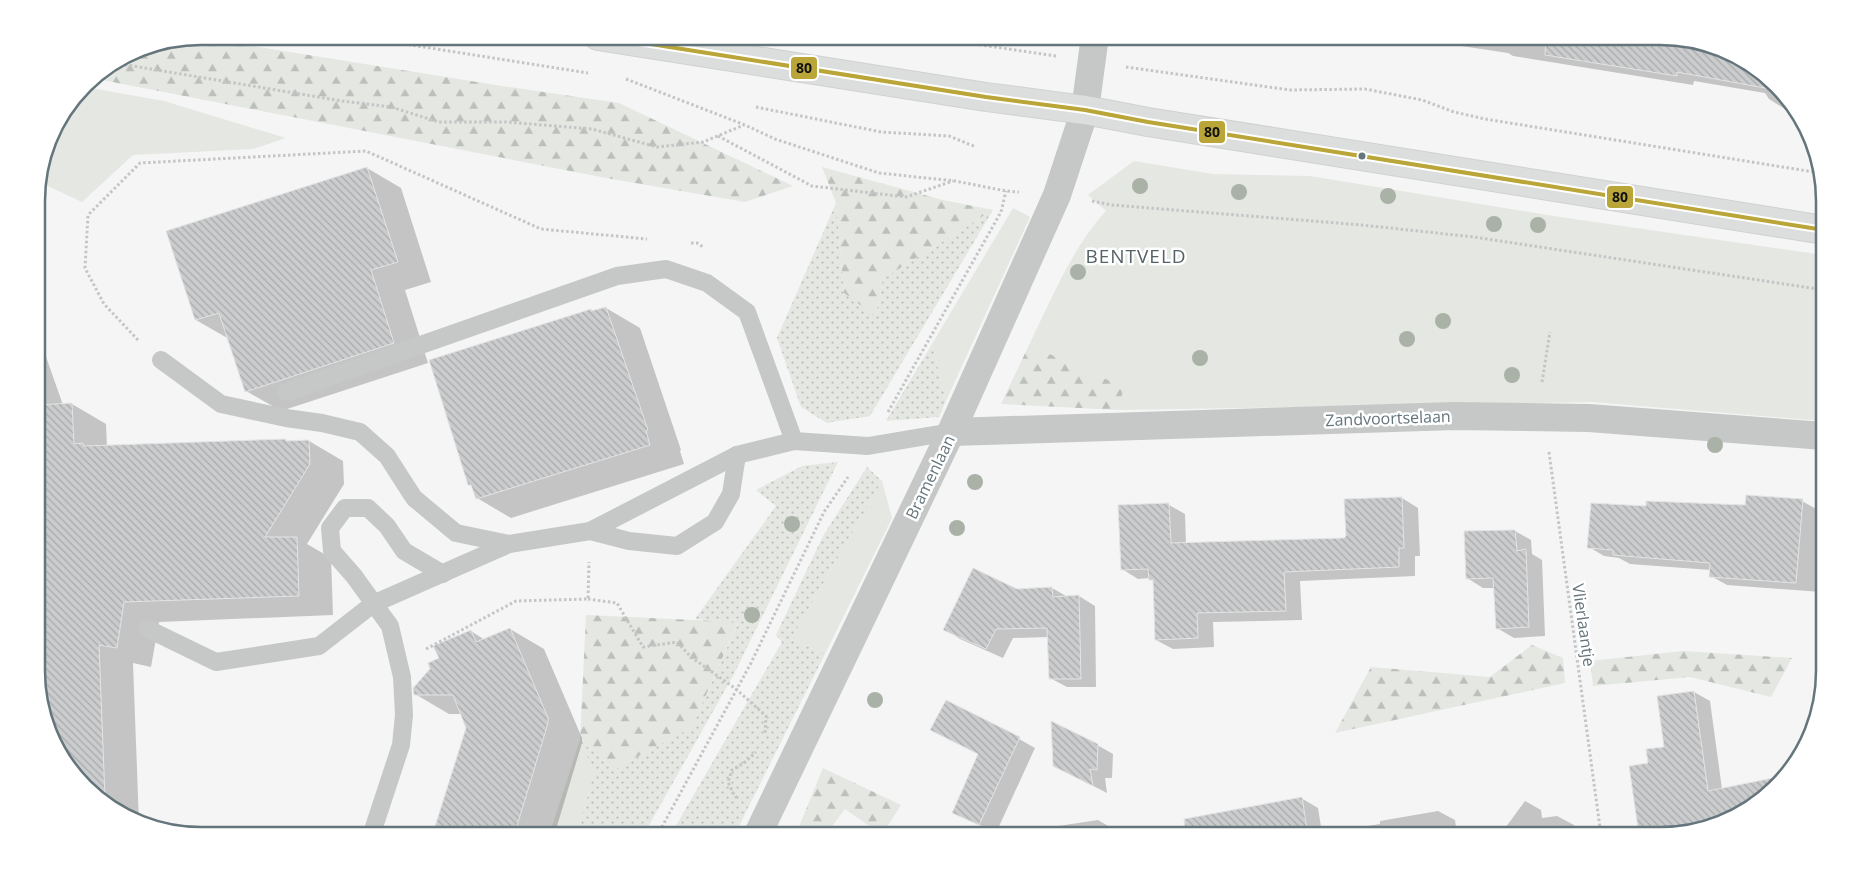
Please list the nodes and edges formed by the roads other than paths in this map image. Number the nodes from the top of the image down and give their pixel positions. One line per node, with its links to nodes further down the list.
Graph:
1 (655, 45): 3 (main road)
2 (1093, 49): 3 (street, Bramenlaan)
3 (1085, 110): 4 (main road); 7 (street, Bramenlaan)
4 (1816, 229)
5 (161, 360): 12 (lane)
6 (287, 392): 9 (lane)
7 (951, 432): 8 (street, Zandvoortselaan); 9 (lane); 16 (street, Bramenlaan)
8 (1816, 435)
9 (794, 441): 10 (lane)
10 (738, 455): 11 (lane); 11 (lane)
11 (590, 531): 12 (lane)
12 (509, 544): 13 (lane)
13 (443, 574): 14 (lane); 14 (lane)
14 (374, 604): 15 (lane); 17 (lane)
15 (148, 629)
16 (763, 825)
17 (373, 827)

